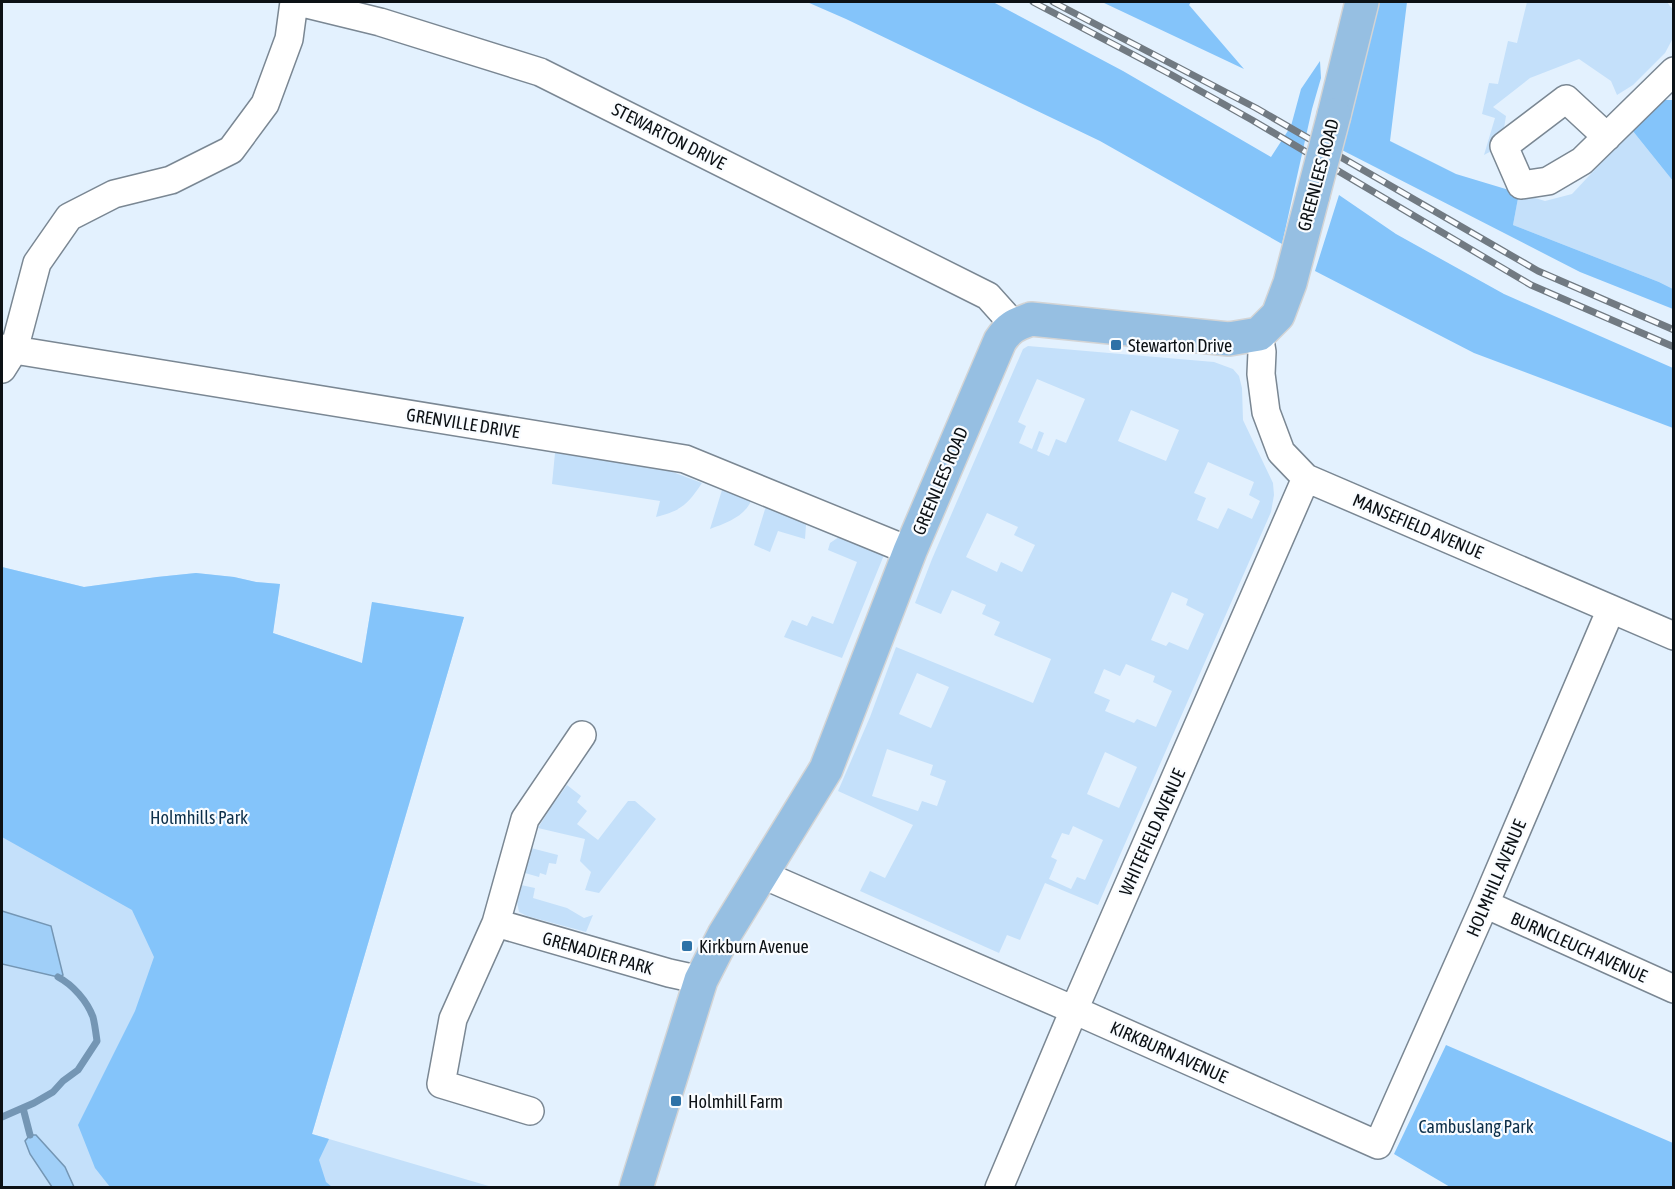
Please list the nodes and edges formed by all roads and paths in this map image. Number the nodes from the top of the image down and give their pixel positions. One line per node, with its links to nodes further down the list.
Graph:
1 (296, 2): 5 (street, STEWARTON DRIVE); 7 (street)
2 (1362, 2): 6 (main road, GREENLEES ROAD, bridge)
3 (1674, 71): 4 (street)
4 (1607, 137)
5 (1014, 325): 6 (main road); 9 (main road, GREENLEES ROAD)
6 (1259, 334): 8 (street, MANSEFIELD AVENUE)
7 (6, 355): 9 (street, GRENVILLE DRIVE)
8 (1306, 478): 10 (street, MANSEFIELD AVENUE); 18 (street, WHITEFIELD AVENUE)
9 (910, 551): 13 (main road, GREENLEES ROAD)
10 (1611, 609): 11 (street, MANSEFIELD AVENUE); 14 (street, HOLMHILL AVENUE)
11 (1674, 636)
12 (582, 735): 15 (street)
13 (761, 874): 16 (main road, GREENLEES ROAD); 18 (street, KIRKBURN AVENUE)
14 (1485, 904): 17 (street, BURNCLEUCH AVENUE); 20 (street, HOLMHILL AVENUE)
15 (496, 923): 16 (street, GRENADIER PARK); 19 (street)
16 (701, 980): 21 (main road, GREENLEES ROAD)
17 (1674, 989)
18 (1074, 1010): 20 (street, KIRKBURN AVENUE); 22 (street, WHITEFIELD AVENUE)
19 (530, 1111)
20 (1378, 1145)
21 (636, 1188)
22 (999, 1188)

